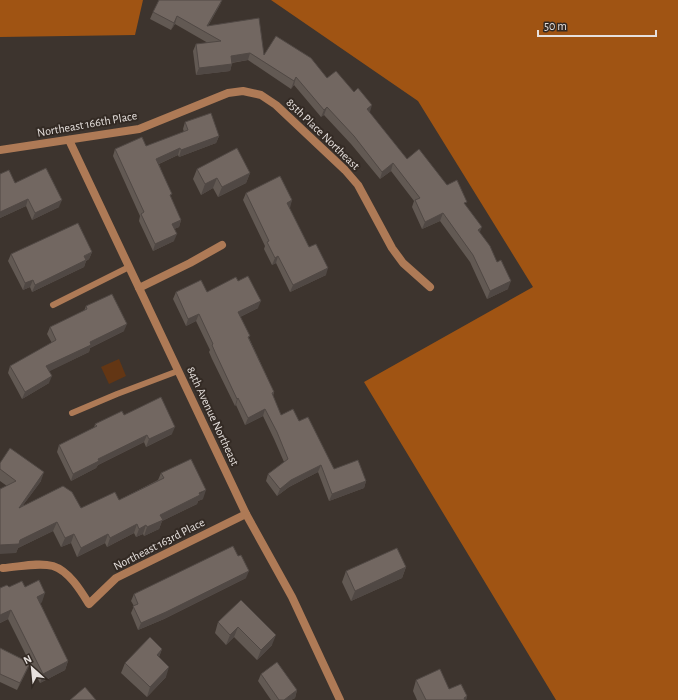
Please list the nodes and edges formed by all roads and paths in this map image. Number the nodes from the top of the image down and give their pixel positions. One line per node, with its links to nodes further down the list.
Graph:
1 (243, 91): 2 (street, Northeast 166th Place); 6 (street, 85th Place Northeast)
2 (69, 140): 3 (street, Northeast 166th Place); 5 (street, 84th Avenue Northeast)
3 (0, 150)
4 (222, 245): 7 (street)
5 (129, 267): 7 (street, 84th Avenue Northeast); 8 (lane)
6 (430, 287)
7 (139, 288): 9 (street, 84th Avenue Northeast)
8 (53, 305)
9 (178, 371): 10 (lane); 11 (street, 84th Avenue Northeast)
10 (72, 414)
11 (246, 514): 12 (street, Northeast 163rd Place); 13 (street, 84th Avenue Northeast)
12 (3, 568)
13 (340, 700)

